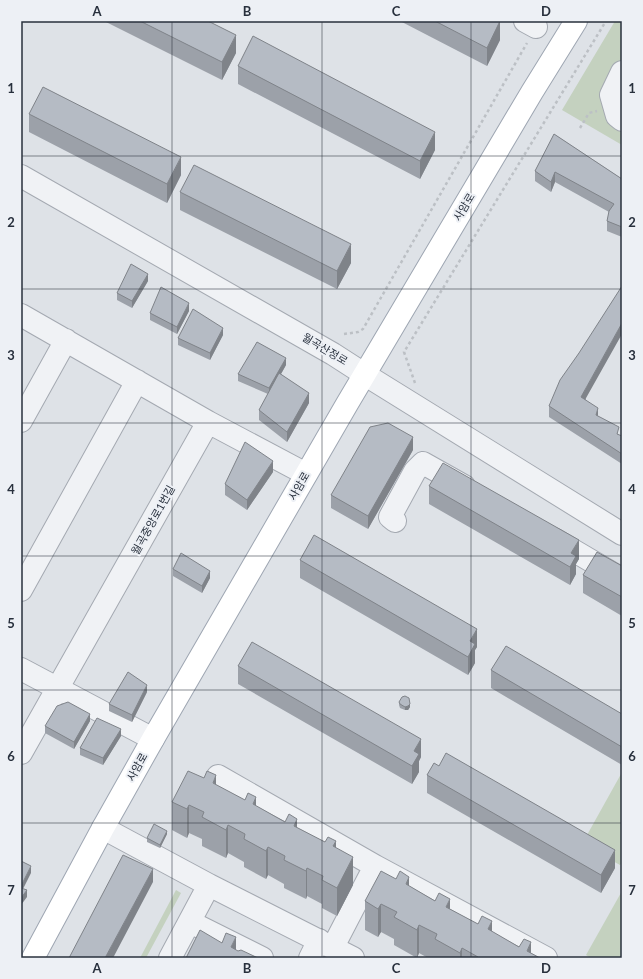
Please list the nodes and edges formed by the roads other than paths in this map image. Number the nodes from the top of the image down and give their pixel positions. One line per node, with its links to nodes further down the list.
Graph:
1 (576, 21): 7 (main road, 사암로)
2 (622, 72): 3 (street)
3 (622, 120)
4 (21, 176): 7 (street, 월곡산정로)
5 (21, 314): 6 (street)
6 (66, 340): 8 (street); 9 (street)
7 (364, 374): 11 (main road, 사암로); 15 (street, 월곡산정로)
8 (137, 381): 10 (street); 17 (street)
9 (21, 421)
10 (208, 422): 11 (street); 19 (street, 월곡중앙로1번길)
11 (306, 474): 20 (main road, 사암로)
12 (478, 495): 13 (street)
13 (395, 521)
14 (540, 531): 16 (street)
15 (622, 534)
16 (622, 579)
17 (21, 590)
18 (21, 670): 19 (street)
19 (58, 689): 20 (street); 21 (street, 월곡중앙로1번길)
20 (153, 739): 23 (main road, 사암로)
21 (21, 753)
22 (218, 776): 24 (street)
23 (103, 828): 25 (street); 28 (main road, 사암로)
24 (376, 866): 27 (street); 32 (street)
25 (209, 885): 26 (street); 27 (street)
26 (190, 922): 29 (street); 30 (street)
27 (321, 948): 31 (street)
28 (33, 958)
29 (170, 958)
30 (262, 958)
31 (353, 958)
32 (546, 958)

